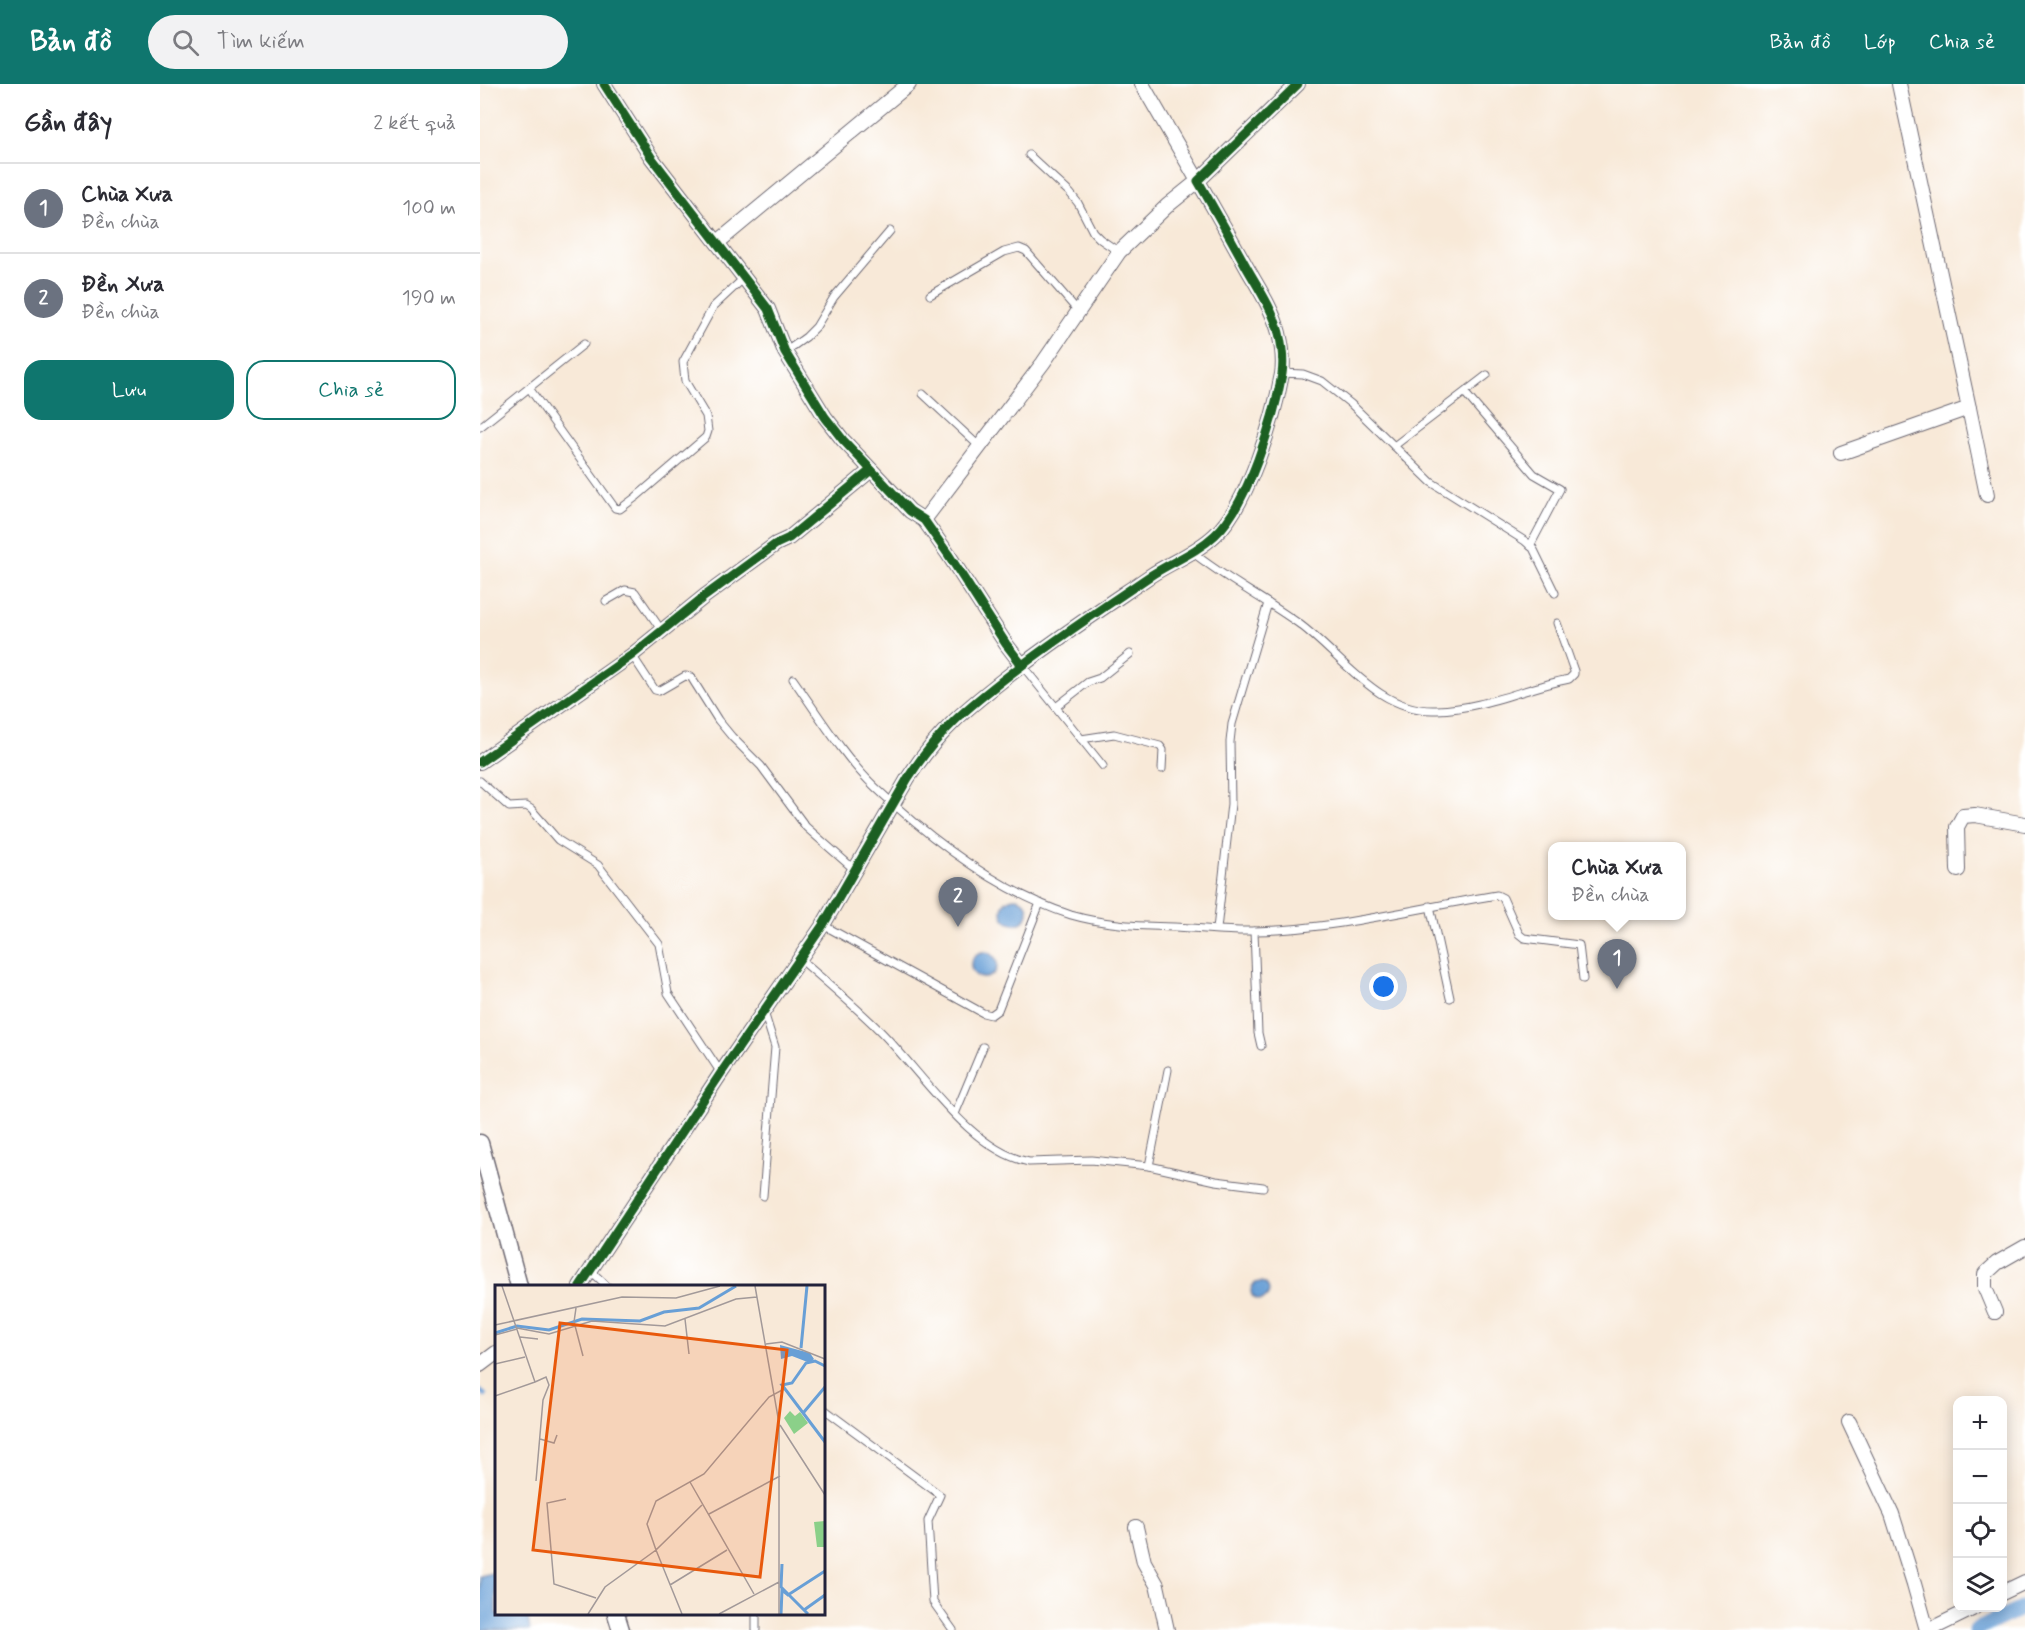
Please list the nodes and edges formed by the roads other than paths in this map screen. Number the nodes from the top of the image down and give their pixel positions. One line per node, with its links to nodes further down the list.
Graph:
1 (604, 84): 9 (street)
2 (909, 84): 9 (street)
3 (1142, 84): 7 (street)
4 (1298, 84): 7 (street)
5 (1899, 84): 21 (street)
6 (1029, 155): 10 (lane)
7 (1198, 181): 10 (street); 16 (street)
8 (890, 231): 15 (lane)
9 (718, 242): 11 (street)
10 (1119, 252): 13 (street)
11 (744, 278): 15 (street); 18 (lane)
12 (930, 295): 13 (lane)
13 (1078, 311): 23 (street)
14 (584, 344): 18 (lane)
15 (785, 352): 26 (street)
16 (1282, 373): 24 (lane); 30 (street)
17 (1487, 375): 19 (lane)
18 (529, 388): 22 (lane)
19 (1465, 393): 24 (lane); 29 (lane)
20 (923, 394): 23 (lane)
21 (1969, 408): 25 (street); 27 (street)
22 (480, 427)
23 (980, 447): 28 (street)
24 (1394, 447): 29 (lane)
25 (1841, 453)
26 (871, 470): 28 (street); 35 (street)
27 (1987, 495)
28 (924, 520): 38 (street)
29 (1530, 546): 31 (lane)
30 (1192, 552): 33 (lane); 38 (street)
31 (1555, 593)
32 (606, 601): 35 (lane)
33 (1268, 603): 34 (lane); 53 (lane)
34 (1557, 623)
35 (662, 631): 37 (street)
36 (1130, 654): 40 (lane)
37 (632, 655): 42 (street); 49 (lane)
38 (1022, 665): 40 (lane); 46 (street)
39 (793, 680): 46 (lane)
40 (1056, 707): 41 (lane)
41 (1082, 739): 43 (lane); 44 (lane)
42 (480, 762)
43 (1103, 766)
44 (1161, 769)
45 (480, 781): 62 (lane)
46 (894, 803): 49 (street); 50 (lane)
47 (2025, 824): 48 (street)
48 (1958, 870)
49 (856, 871): 52 (street)
50 (1040, 903): 52 (lane); 53 (lane)
51 (1430, 906): 54 (lane); 56 (lane); 57 (lane)
52 (823, 925): 55 (street)
53 (1217, 929): 54 (lane)
54 (1254, 931): 59 (lane)
55 (800, 959): 58 (street); 63 (lane)
56 (1583, 980)
57 (1450, 998)
58 (764, 1012): 62 (street); 67 (lane)
59 (1261, 1046)
60 (983, 1047): 63 (lane)
61 (1168, 1070): 65 (lane)
62 (721, 1073): 69 (street)
63 (955, 1114): 65 (lane)
64 (480, 1143): 70 (street)
65 (1149, 1166): 66 (lane)
66 (1263, 1187)
67 (764, 1196)
68 (2025, 1247): 73 (street)
69 (591, 1271): 71 (street); 72 (lane)
70 (518, 1285)
71 (581, 1285)
72 (605, 1285)
73 (1995, 1312)
74 (495, 1354): 75 (street)
75 (480, 1365)
76 (825, 1410): 84 (lane)
77 (1849, 1422): 86 (street)
78 (1136, 1527): 85 (street)
79 (2025, 1582): 80 (street)
80 (2007, 1591)
81 (1966, 1612): 86 (street)
82 (616, 1615): 83 (street)
83 (621, 1630)
84 (953, 1630)
85 (1167, 1630)
86 (1928, 1630)

